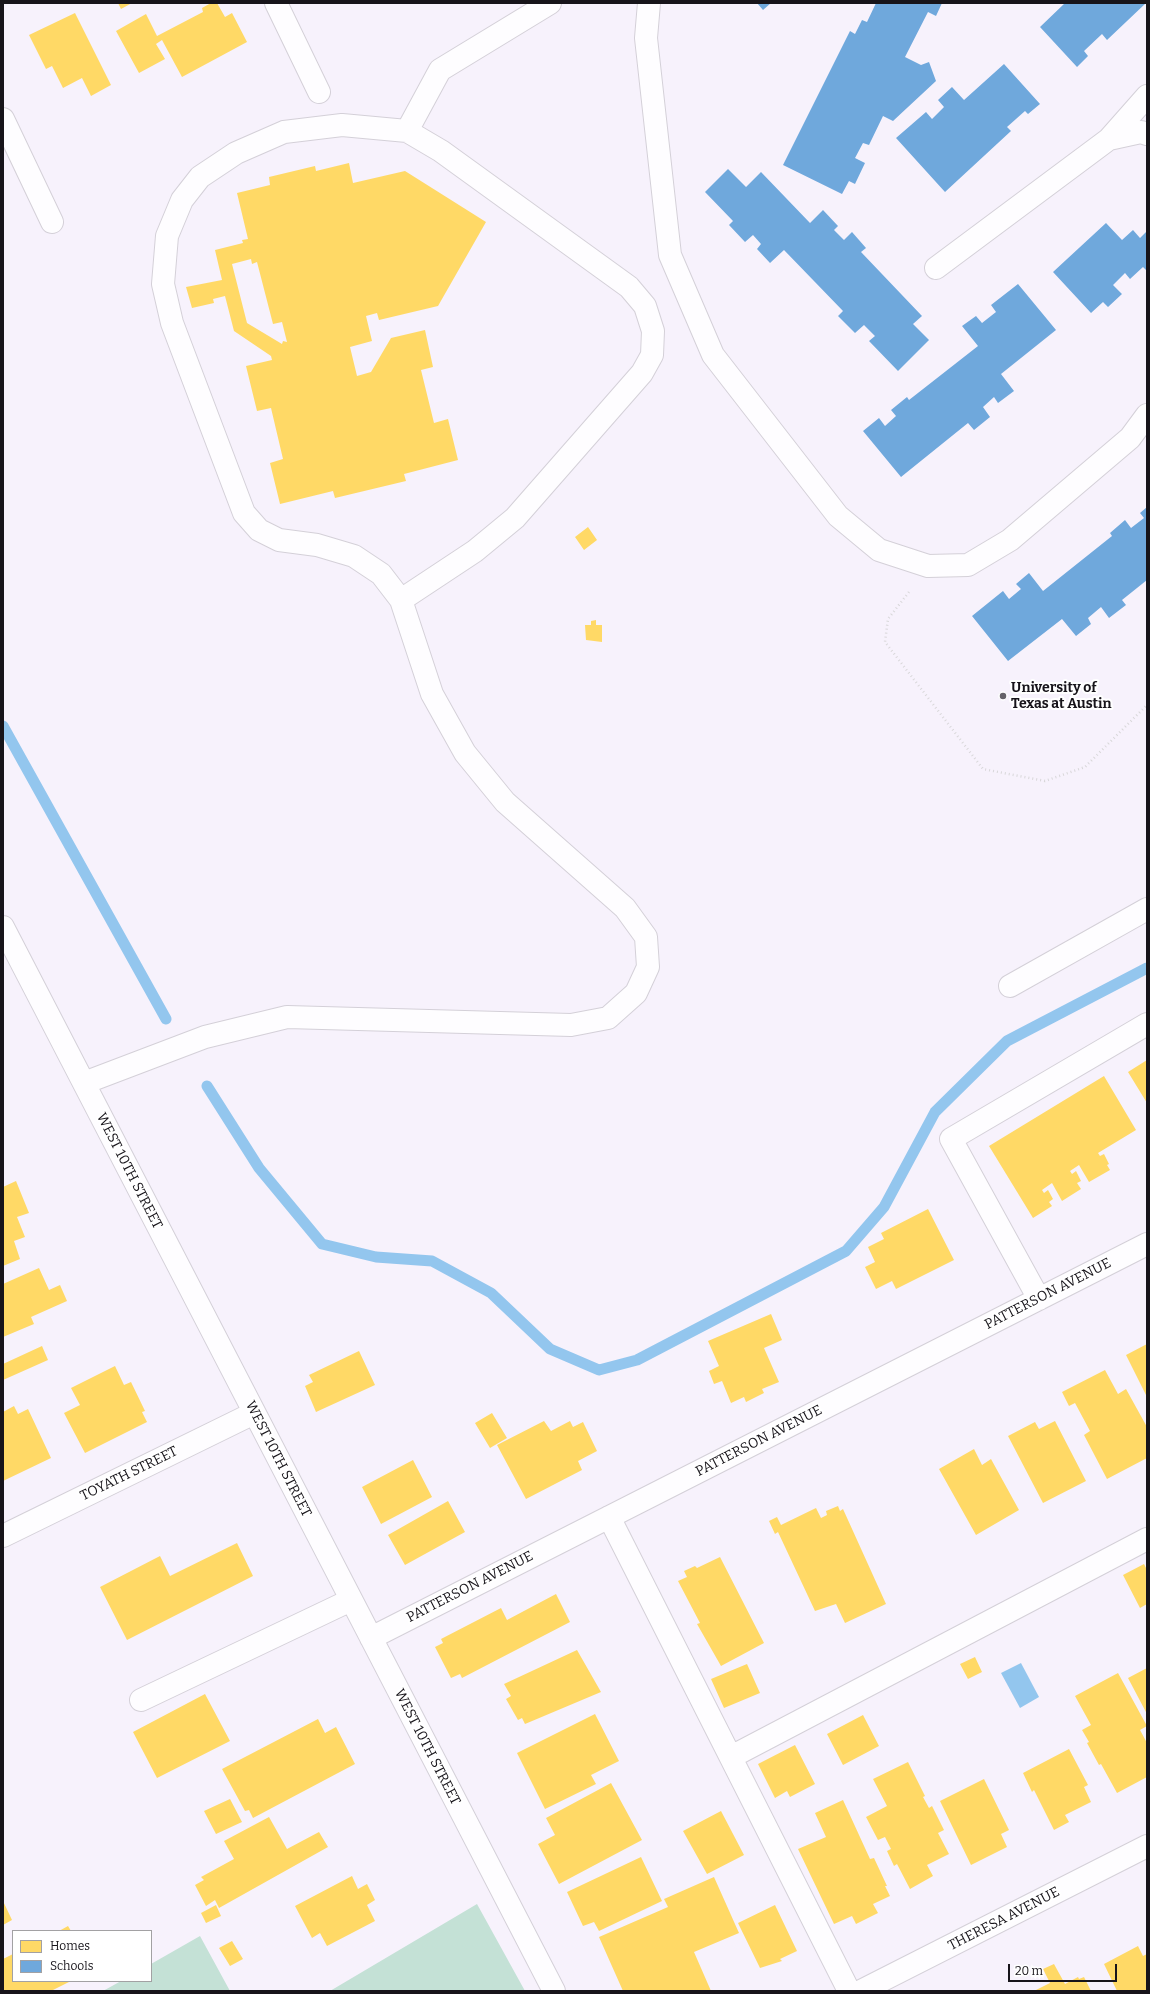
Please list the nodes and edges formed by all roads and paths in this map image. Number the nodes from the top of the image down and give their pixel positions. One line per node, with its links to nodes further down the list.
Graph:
1 (276, 3): 4 (street)
2 (550, 3): 7 (street)
3 (649, 3): 13 (street)
4 (319, 92)
5 (1147, 96): 9 (street)
6 (3, 119): 10 (street)
7 (407, 131): 14 (street); 14 (street)
8 (1147, 134): 9 (street)
9 (1109, 139): 11 (street)
10 (52, 222)
11 (936, 268)
12 (1147, 415): 13 (street)
13 (928, 566): 15 (path)
14 (401, 600): 20 (street)
15 (1147, 705)
16 (1147, 909): 18 (street)
17 (3, 927): 20 (street, WEST 10TH STREET)
18 (1010, 986)
19 (1147, 1024): 22 (street)
20 (84, 1083): 23 (street, WEST 10TH STREET)
21 (1147, 1244): 22 (street, PATTERSON AVENUE)
22 (1039, 1299): 24 (street, PATTERSON AVENUE)
23 (254, 1413): 25 (street, TOYATH STREET); 27 (street, WEST 10TH STREET)
24 (608, 1517): 28 (street, PATTERSON AVENUE); 30 (street)
25 (3, 1536)
26 (1147, 1539): 30 (street)
27 (351, 1600): 28 (street, WEST 10TH STREET); 29 (street)
28 (371, 1638): 32 (street, WEST 10TH STREET)
29 (141, 1700)
30 (731, 1757): 33 (street)
31 (1147, 1846): 34 (street, THERESA AVENUE)
32 (554, 1991)
33 (849, 1991)
34 (861, 1991)

